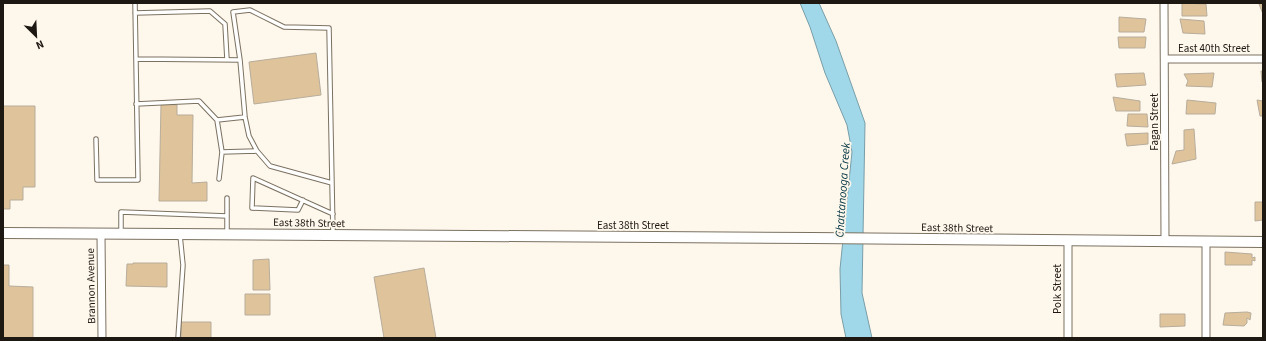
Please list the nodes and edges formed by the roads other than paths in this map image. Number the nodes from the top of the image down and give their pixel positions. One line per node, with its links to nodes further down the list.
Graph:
1 (135, 3): 3 (lane)
2 (1164, 3): 5 (street, Fagan Street)
3 (135, 13): 4 (lane); 7 (lane)
4 (137, 59): 7 (lane); 9 (lane)
5 (1165, 59): 6 (street, East 40th Street); 28 (street, Fagan Street)
6 (1263, 59)
7 (227, 60): 8 (lane)
8 (240, 60): 10 (lane); 16 (lane)
9 (136, 104): 11 (lane); 12 (lane)
10 (245, 117): 11 (lane); 13 (lane)
11 (217, 120): 14 (lane)
12 (96, 139)
13 (258, 151): 14 (lane); 16 (lane)
14 (222, 152): 15 (lane)
15 (219, 179)
16 (332, 183): 19 (lane)
17 (226, 198): 20 (lane)
18 (303, 200): 18 (lane); 19 (lane)
19 (333, 214): 26 (lane)
20 (227, 216): 23 (lane); 25 (lane)
21 (3, 234): 22 (main road, East 38th Street)
22 (101, 234): 23 (main road, East 38th Street); 31 (street, Brannon Avenue)
23 (121, 234): 24 (main road, East 38th Street)
24 (180, 234): 25 (main road, East 38th Street); 32 (lane)
25 (227, 234): 26 (main road, East 38th Street)
26 (333, 236): 27 (main road, East 38th Street)
27 (1068, 241): 28 (main road, East 38th Street); 33 (street, Polk Street)
28 (1165, 242): 29 (main road, East 38th Street)
29 (1206, 242): 30 (main road, East 38th Street); 34 (street)
30 (1263, 242)
31 (102, 338)
32 (178, 338)
33 (1068, 338)
34 (1206, 338)

